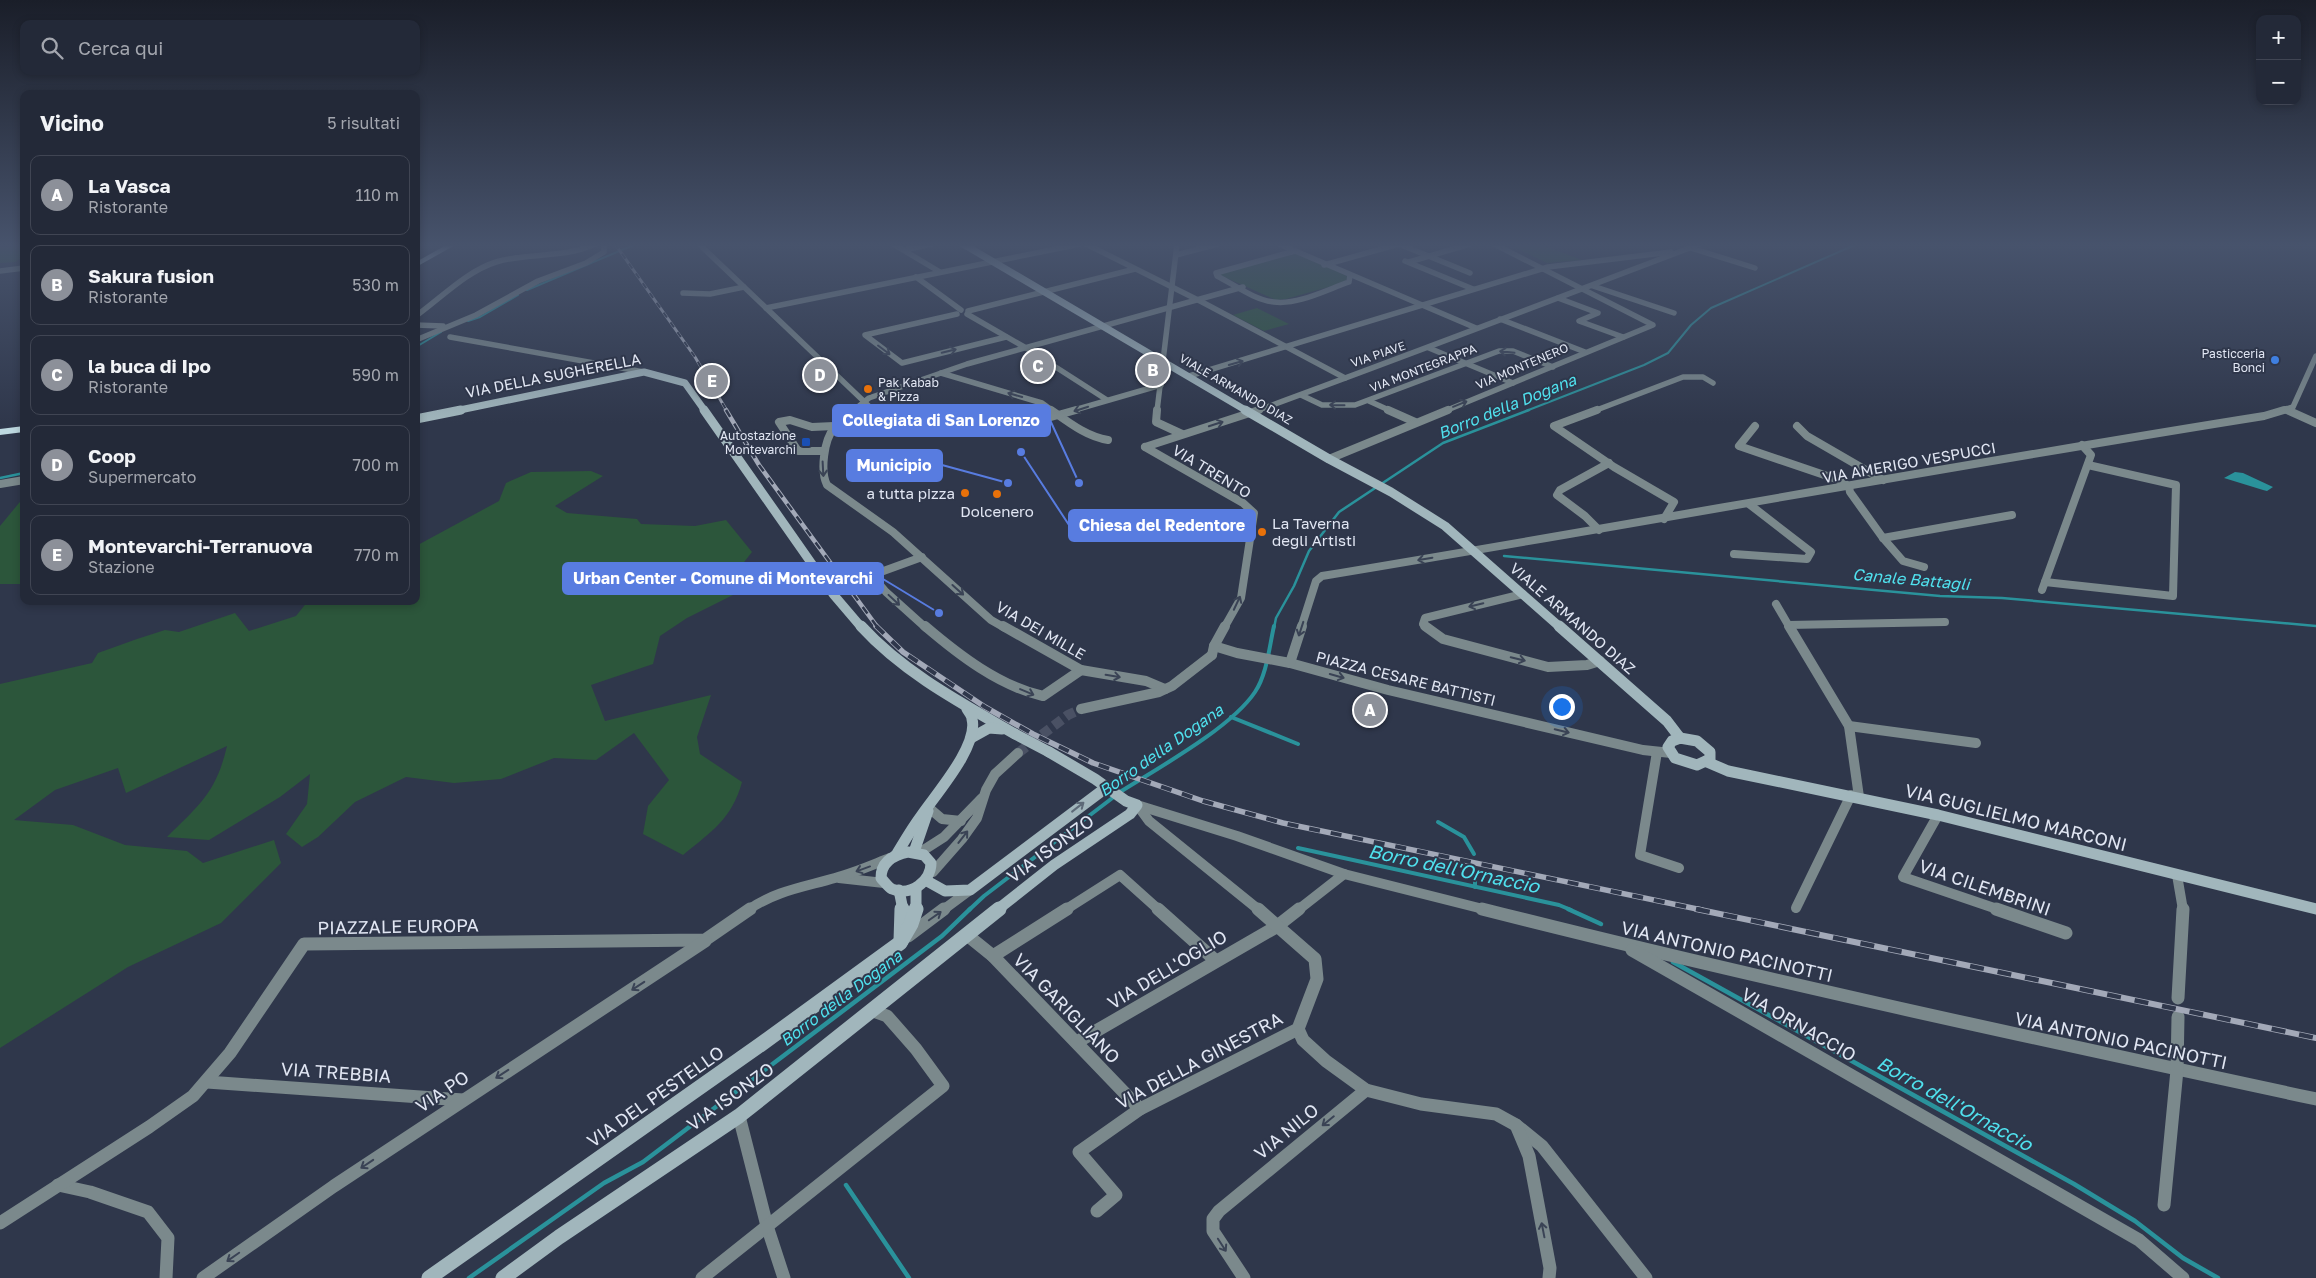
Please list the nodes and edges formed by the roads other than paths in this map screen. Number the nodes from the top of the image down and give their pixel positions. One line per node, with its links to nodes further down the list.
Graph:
1 (433, 304): 21 (street)
2 (497, 304): 25 (street)
3 (761, 304): 18 (street)
4 (787, 304): 18 (street)
5 (952, 304): 20 (street)
6 (996, 304): 20 (street)
7 (1063, 304): 26 (street, VIALE ARMANDO DIAZ)
8 (1171, 304): 19 (street)
9 (1186, 304): 19 (street)
10 (1205, 304): 33 (street)
11 (1416, 304): 17 (street)
12 (1428, 304): 17 (street)
13 (1542, 304): 23 (street, VIA PIAVE)
14 (1573, 304): 30 (street)
15 (1613, 304): 30 (street, VIA MONTENERO)
16 (1645, 304): 22 (street)
17 (1421, 306): 27 (street); 33 (street)
18 (766, 308): 50 (street)
19 (1171, 308): 26 (street); 37 (street)
20 (963, 312): 29 (street); 29 (street, one-way to 29)
21 (420, 313)
22 (1674, 314)
23 (1500, 319): 27 (street, VIA PIAVE); 35 (street)
24 (420, 325): 25 (street)
25 (448, 326): 31 (street)
26 (1104, 327): 32 (street); 37 (street, VIALE ARMANDO DIAZ)
27 (1476, 328): 34 (street, VIA PIAVE)
28 (450, 337): 40 (street)
29 (1006, 337): 32 (street)
30 (1623, 337): 35 (street, VIA MONTENERO)
31 (420, 338)
32 (1026, 348): 41 (street); 48 (street)
33 (1287, 348): 42 (street, one-way to 33); 43 (street)
34 (1429, 348): 38 (street); 43 (street, VIA PIAVE)
35 (1585, 352): 39 (street, VIA MONTENERO)
36 (2316, 356): 51 (street)
37 (1163, 361): 42 (street, VIALE ARMANDO DIAZ); 46 (street)
38 (1466, 363): 39 (street, VIA MONTEGRAPPA, one-way to 38); 44 (street); 49 (street, VIA MONTEGRAPPA)
39 (1553, 367): 44 (street, VIA MONTENERO)
40 (644, 372): 54 (street, VIA DELLA SUGHERELLA); 94 (street, VIA DELLA SUGHERELLA)
41 (940, 373): 50 (street); 53 (street, one-way to 41)
42 (1189, 376): 52 (street, VIALE ARMANDO DIAZ)
43 (1345, 378): 47 (street, VIA PIAVE)
44 (1513, 383): 55 (street, VIA MONTENERO, one-way to 44)
45 (1713, 383): 70 (street)
46 (1161, 385): 48 (street); 64 (street)
47 (1301, 394): 49 (street, VIA MONTEGRAPPA, one-way to 47); 52 (street, VIA PIAVE)
48 (1107, 400): 53 (street, one-way to 53)
49 (1369, 400): 55 (street)
50 (864, 401): 58 (street); 59 (street)
51 (2288, 410): 56 (street); 66 (street, VIA AMERIGO VESPUCCI)
52 (1250, 413): 64 (street, VIA PIAVE, one-way to 52); 69 (street, VIALE ARMANDO DIAZ)
53 (1059, 416): 57 (street); 65 (street)
54 (420, 418)
55 (1415, 422): 69 (street, VIA MONTENERO)
56 (2316, 423)
57 (1026, 424)
58 (834, 426): 68 (street); 68 (street)
59 (890, 426)
60 (1755, 426): 75 (street)
61 (1797, 426): 72 (street)
62 (20, 430): 63 (main road)
63 (0, 432)
64 (1182, 434): 67 (street, VIA PIAVE)
65 (1108, 440)
66 (2082, 445): 71 (street); 72 (street, VIA AMERIGO VESPUCCI)
67 (1144, 447): 89 (street, VIA TRENTO, one-way to 67)
68 (824, 451): 83 (street, VIA DEI MILLE, one-way to 83)
69 (1328, 459): 81 (street, VIALE ARMANDO DIAZ)
70 (1609, 463): 78 (street); 79 (street)
71 (2088, 465): 71 (street)
72 (1883, 480): 75 (street, VIA AMERIGO VESPUCCI)
73 (20, 481): 74 (street)
74 (0, 484)
75 (1850, 487): 76 (street, VIA AMERIGO VESPUCCI); 80 (street)
76 (1749, 504): 78 (street, VIA AMERIGO VESPUCCI); 82 (street)
77 (2012, 515): 80 (street)
78 (1664, 519): 79 (street, VIA AMERIGO VESPUCCI)
79 (1599, 530): 81 (street, VIA AMERIGO VESPUCCI)
80 (1883, 538): 84 (street)
81 (1474, 550): 85 (street, VIALE ARMANDO DIAZ); 91 (street, VIA AMERIGO VESPUCCI, one-way to 91)
82 (1734, 554)
83 (922, 557): 92 (street, VIA DEI MILLE, one-way to 92); 92 (street, one-way to 92)
84 (1924, 567)
85 (1523, 594): 90 (street, VIALE ARMANDO DIAZ); 90 (street, one-way to 90)
86 (1776, 604): 88 (street)
87 (1945, 622): 88 (street)
88 (1788, 625): 96 (street)
89 (1213, 651): 91 (street); 93 (street)
90 (1597, 658): 99 (street, VIALE ARMANDO DIAZ)
91 (1290, 662): 101 (street, PIAZZA CESARE BATTISTI, one-way to 101)
92 (1081, 670): 93 (street, VIA DEI MILLE, one-way to 93)
93 (1165, 689): 95 (street)
94 (963, 706): 97 (street, VIA DELLA SUGHERELLA); 98 (street, VIA DELLA SUGHERELLA)
95 (1081, 709)
96 (1849, 726): 100 (street); 107 (street)
97 (1011, 732): 98 (street); 105 (street, VIA DELLA SUGHERELLA, bridge)
98 (971, 738): 109 (street, VIA DELLA SUGHERELLA)
99 (1680, 738): 103 (street); 104 (street)
100 (1976, 743)
101 (1657, 752): 103 (street); 114 (street)
102 (1018, 753): 106 (street)
103 (1671, 754): 104 (street)
104 (1707, 762): 107 (street, VIA GUGLIELMO MARCONI)
105 (1110, 789): 108 (street, VIA DELLA SUGHERELLA); 121 (street, VIA DEL PESTELLO, one-way to 105)
106 (984, 796): 111 (street); 118 (street, one-way to 106)
107 (1855, 796): 110 (street, VIA GUGLIELMO MARCONI); 122 (street)
108 (1132, 803): 115 (street, VIA ANTONIO PACINOTTI); 124 (street, VIA DELLA GINESTRA); 126 (street, VIA ISONZO)
109 (928, 807): 111 (street); 112 (street, VIA DELLA SUGHERELLA); 113 (street, VIA DELLA SUGHERELLA)
110 (1938, 815): 116 (street, VIA GUGLIELMO MARCONI); 125 (street, VIA CILEMBRINI)
111 (961, 821): 112 (street)
112 (917, 853): 113 (street); 118 (street)
113 (893, 857): 117 (street, one-way to 117); 119 (street)
114 (1679, 868)
115 (1344, 874): 124 (street, VIA DELL'OGLIO); 129 (street, VIA ANTONIO PACINOTTI)
116 (2177, 875): 123 (street, VIA GUGLIELMO MARCONI); 132 (street)
117 (836, 878): 119 (street); 127 (street)
118 (925, 880): 120 (street); 121 (street); 128 (street, VIA DEL PESTELLO)
119 (884, 883): 120 (street)
120 (899, 890): 128 (street)
121 (970, 890): 128 (street, VIA DEL PESTELLO, one-way to 121)
122 (1796, 908)
123 (2316, 909)
124 (1276, 927): 131 (street, VIA DELL'OGLIO); 135 (street, VIA DELLA GINESTRA)
125 (2066, 933)
126 (967, 936): 130 (street, VIA GARIGLIANO); 133 (street, VIA ISONZO)
127 (705, 940): 138 (street, PIAZZALE EUROPA); 141 (street, VIA PO, one-way to 141)
128 (900, 943): 152 (street, VIA DEL PESTELLO)
129 (1624, 945): 137 (street, VIA ANTONIO PACINOTTI); 159 (street, VIA ORNACCIO)
130 (993, 956): 131 (street); 136 (street, VIA GARIGLIANO)
131 (1215, 960): 136 (street, VIA DELL'OGLIO)
132 (2178, 998)
133 (872, 1011): 143 (street, VIA ISONZO); 149 (street)
134 (2178, 1017): 137 (street)
135 (1298, 1029): 139 (street); 142 (street, VIA DELLA GINESTRA)
136 (1076, 1042): 142 (street, VIA GARIGLIANO)
137 (2177, 1070): 140 (street, VIA ANTONIO PACINOTTI); 146 (street)
138 (207, 1082): 141 (street, VIA TREBBIA); 145 (street, PIAZZALE EUROPA)
139 (1366, 1090): 144 (street); 156 (street, VIA NILO, one-way to 156)
140 (2316, 1099)
141 (463, 1100): 151 (street, VIA PO, one-way to 151)
142 (1140, 1109): 147 (street, VIA DELLA GINESTRA)
143 (738, 1116): 149 (street); 153 (street, VIA ISONZO)
144 (1516, 1125): 157 (street, one-way to 144); 158 (street)
145 (58, 1185): 148 (street, PIAZZALE EUROPA); 150 (street)
146 (2164, 1205)
147 (1097, 1211)
148 (0, 1223)
149 (767, 1226): 154 (street); 155 (street)
150 (166, 1278)
151 (203, 1278)
152 (429, 1278)
153 (503, 1278)
154 (702, 1278)
155 (784, 1278)
156 (1244, 1278)
157 (1549, 1278)
158 (1646, 1278)
159 (2183, 1278)

